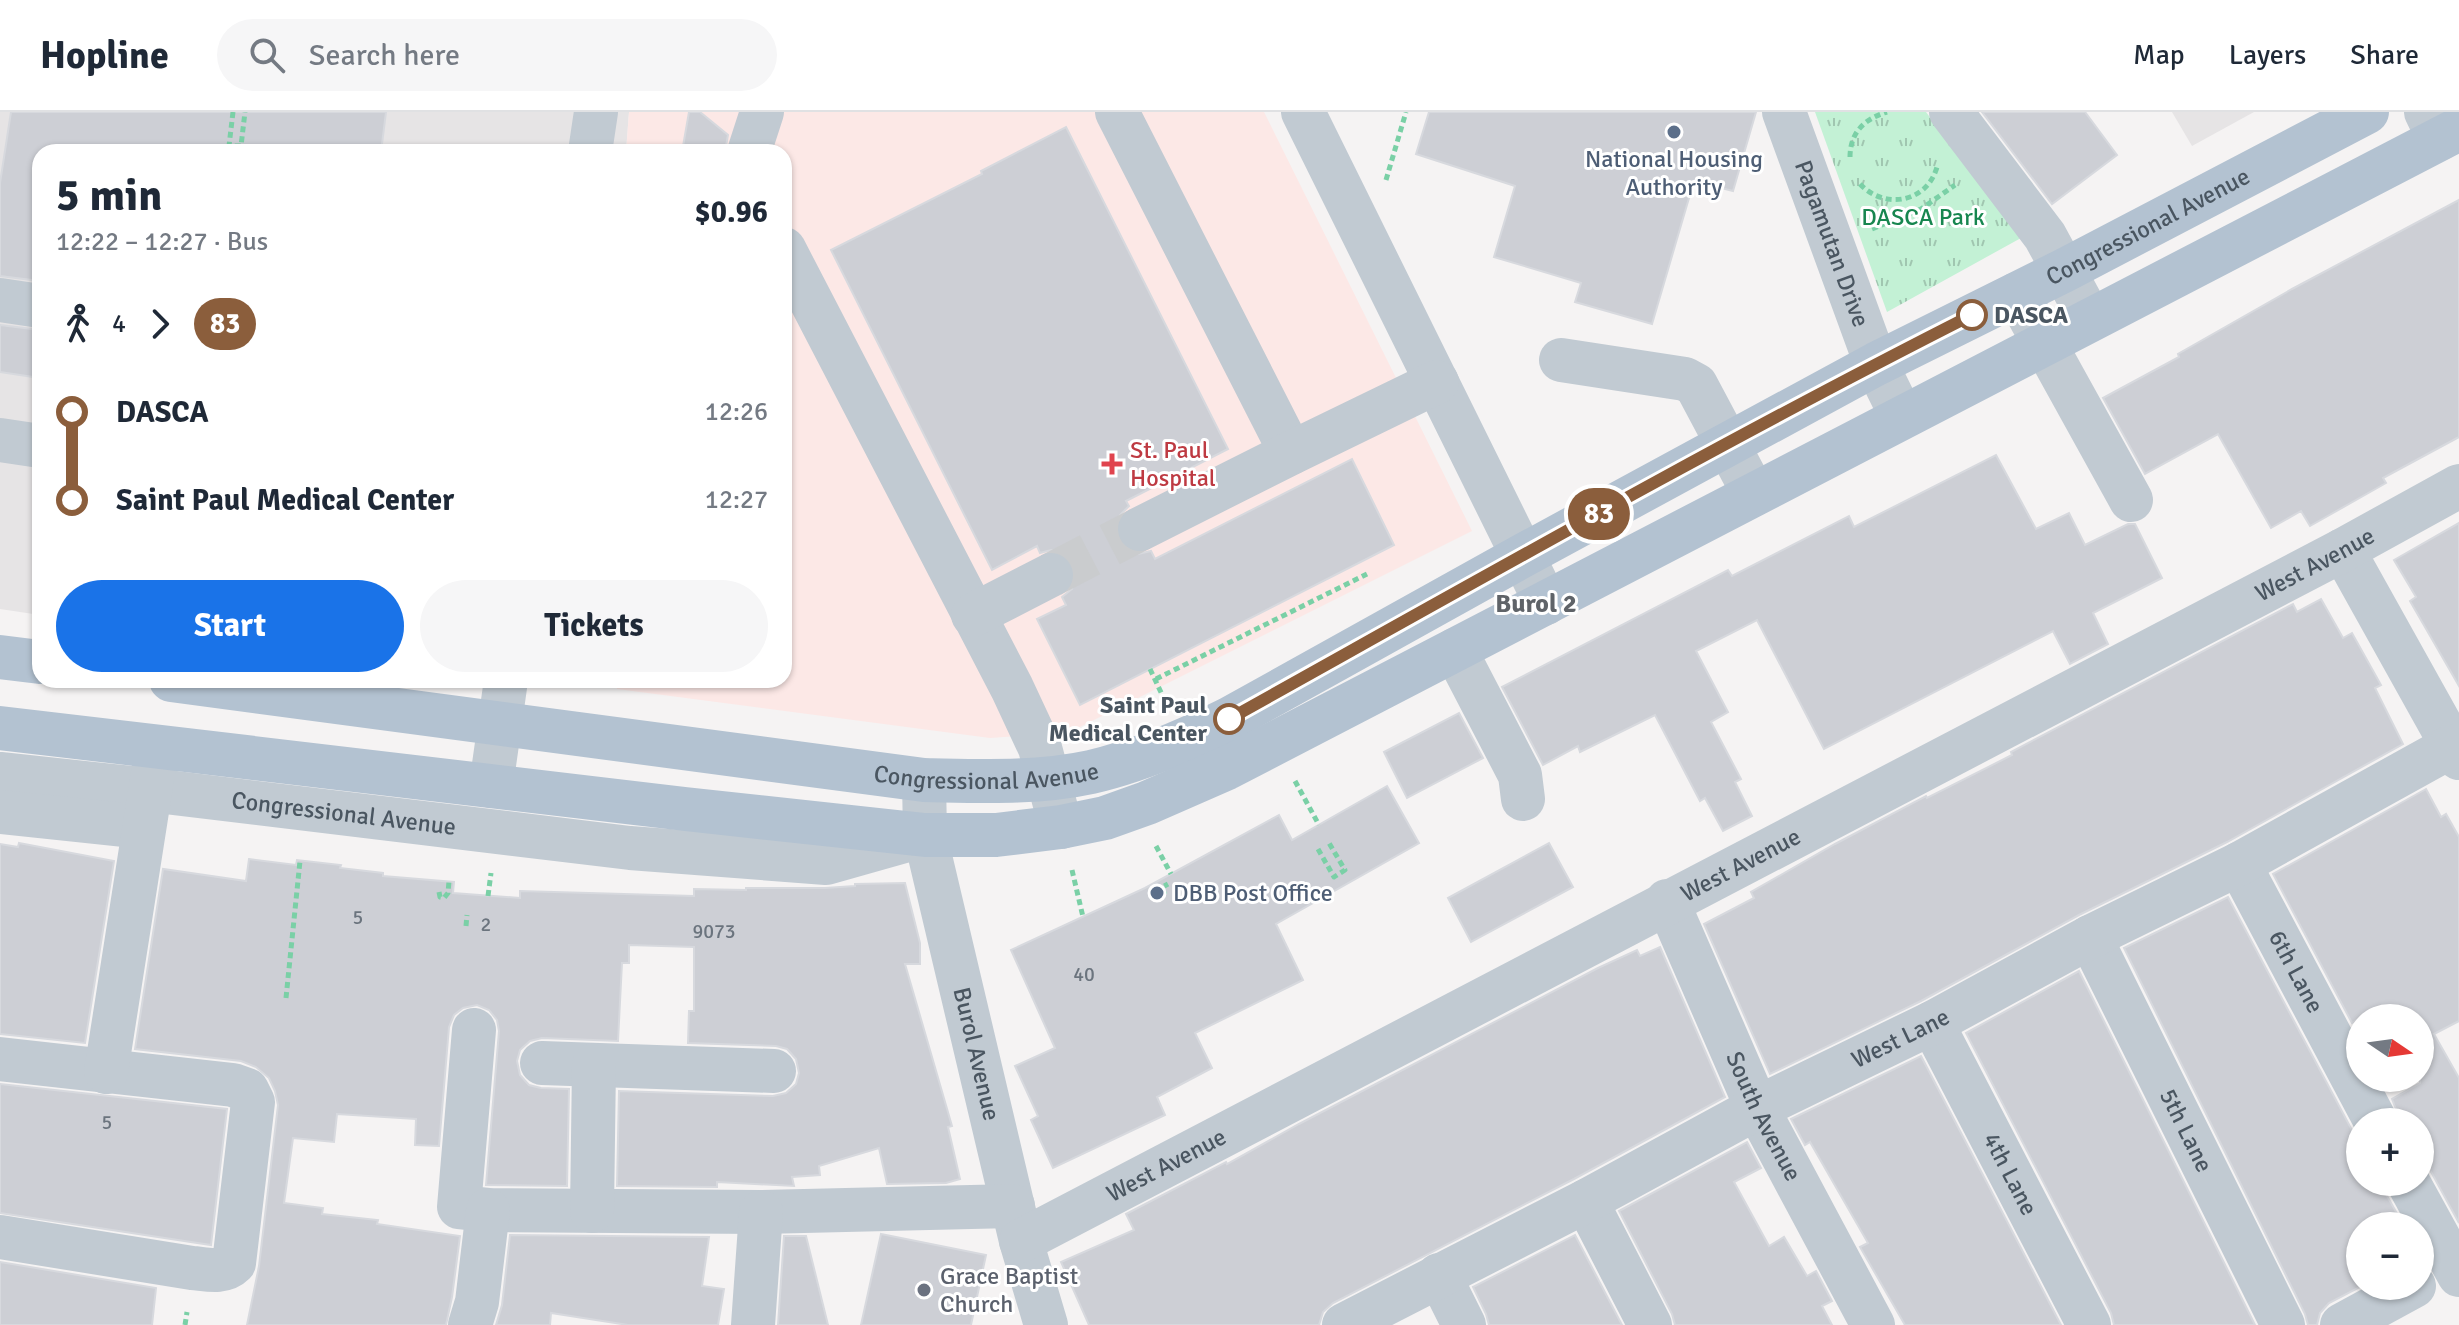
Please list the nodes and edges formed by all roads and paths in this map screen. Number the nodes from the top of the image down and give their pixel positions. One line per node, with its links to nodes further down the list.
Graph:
1 (233, 112): 14 (path)
2 (245, 112): 15 (path)
3 (596, 112): 16 (street)
4 (762, 112): 17 (street)
5 (1117, 112): 40 (street)
6 (1303, 112): 24 (street)
7 (1406, 112): 24 (path)
8 (1784, 112): 25 (street, Pagamutan Drive)
9 (1887, 112): 12 (path)
10 (1951, 112): 19 (street)
11 (2367, 112): 27 (main road, Congressional Avenue)
12 (1875, 114): 20 (path)
13 (2441, 127): 31 (main road, Congressional Avenue)
14 (229, 144)
15 (241, 144)
16 (591, 144)
17 (752, 144)
18 (1939, 159): 22 (path)
19 (1988, 161): 23 (path); 27 (street)
20 (1850, 162)
21 (1854, 175): 22 (path)
22 (1914, 196): 23 (path)
23 (1921, 209): 25 (path)
24 (1353, 212): 35 (street)
25 (1832, 242): 34 (street, Pagamutan Drive)
26 (792, 264): 50 (street)
27 (2065, 270): 28 (main road, Congressional Avenue); 31 (street)
28 (2017, 294): 32 (street); 34 (main road, Congressional Avenue)
29 (0, 300): 30 (street)
30 (32, 305)
31 (2090, 319): 32 (main road, Congressional Avenue)
32 (2044, 343): 36 (main road, Congressional Avenue); 43 (street)
33 (1561, 360): 38 (street)
34 (1876, 364): 36 (street, Pagamutan Drive); 38 (main road, Congressional Avenue)
35 (1437, 382): 40 (street); 46 (street)
36 (1902, 417): 42 (main road, Congressional Avenue)
37 (0, 440): 39 (street)
38 (1728, 444): 42 (street); 46 (main road, Congressional Avenue)
39 (32, 445)
40 (1291, 453): 44 (street)
41 (2459, 486): 45 (street, West Avenue)
42 (1754, 494): 49 (main road, Congressional Avenue)
43 (2131, 500)
44 (1140, 529)
45 (2343, 550): 62 (street); 83 (street, West Avenue)
46 (1522, 556): 49 (street); 65 (main road, Congressional Avenue)
47 (1367, 574): 55 (path)
48 (1051, 575): 50 (street)
49 (1546, 603): 51 (main road, Congressional Avenue)
50 (973, 615): 65 (street)
51 (1455, 650): 68 (street); 72 (main road, Congressional Avenue)
52 (0, 657): 53 (main road)
53 (32, 661)
54 (1150, 669): 55 (path)
55 (1156, 679): 58 (path)
56 (229, 688): 59 (main road, Congressional Avenue)
57 (505, 688): 59 (street)
58 (1166, 704)
59 (500, 725): 66 (main road, Congressional Avenue); 67 (street)
60 (0, 728): 61 (main road, Congressional Avenue)
61 (157, 746): 67 (main road, Congressional Avenue); 69 (street)
62 (2456, 752): 78 (street, West Lane)
63 (0, 774): 69 (street, Congressional Avenue)
64 (1292, 777): 71 (path)
65 (1048, 779): 66 (main road, Congressional Avenue); 72 (street)
66 (924, 780): 73 (street, Burol Avenue)
67 (491, 786): 73 (main road, Congressional Avenue)
68 (1523, 799)
69 (147, 808): 70 (street); 73 (street, Congressional Avenue); 95 (street)
70 (0, 812)
71 (1319, 825)
72 (1061, 827): 73 (main road, Congressional Avenue)
73 (925, 835): 103 (street, Burol Avenue)
74 (1329, 843): 76 (path)
75 (1156, 846): 80 (path)
76 (1318, 849)
77 (300, 861): 88 (path)
78 (2239, 864): 87 (street, West Lane); 97 (street, 6th Lane)
79 (1072, 870): 85 (path)
80 (1171, 874)
81 (449, 881): 82 (path)
82 (448, 898)
83 (1667, 901): 96 (street, South Avenue); 103 (street, West Avenue)
84 (467, 915): 86 (path)
85 (1083, 917)
86 (466, 926)
87 (2090, 937): 89 (street, West Lane); 116 (street, 5th Lane)
88 (286, 998)
89 (1932, 1023): 96 (street, West Lane); 115 (street, 4th Lane)
90 (474, 1030): 100 (street)
91 (0, 1059): 95 (street)
92 (542, 1063): 93 (street)
93 (594, 1065): 94 (street); 101 (street)
94 (774, 1071)
95 (106, 1072): 104 (street)
96 (1757, 1108): 99 (street, West Lane); 114 (street, South Avenue)
97 (2369, 1108)
98 (2413, 1196): 105 (street)
99 (1586, 1201): 106 (street, West Lane); 113 (street)
100 (473, 1208): 101 (street); 108 (street)
101 (592, 1211): 102 (street)
102 (761, 1212): 103 (street); 109 (street)
103 (1017, 1223): 110 (street, Burol Avenue)
104 (0, 1237)
105 (2444, 1274)
106 (1439, 1275): 111 (street, West Lane); 112 (street)
107 (2388, 1300): 117 (street)
108 (470, 1325)
109 (753, 1325)
110 (1046, 1325)
111 (1344, 1325)
112 (1464, 1325)
113 (1650, 1325)
114 (1873, 1325)
115 (2089, 1325)
116 (2283, 1325)
117 (2342, 1325)

